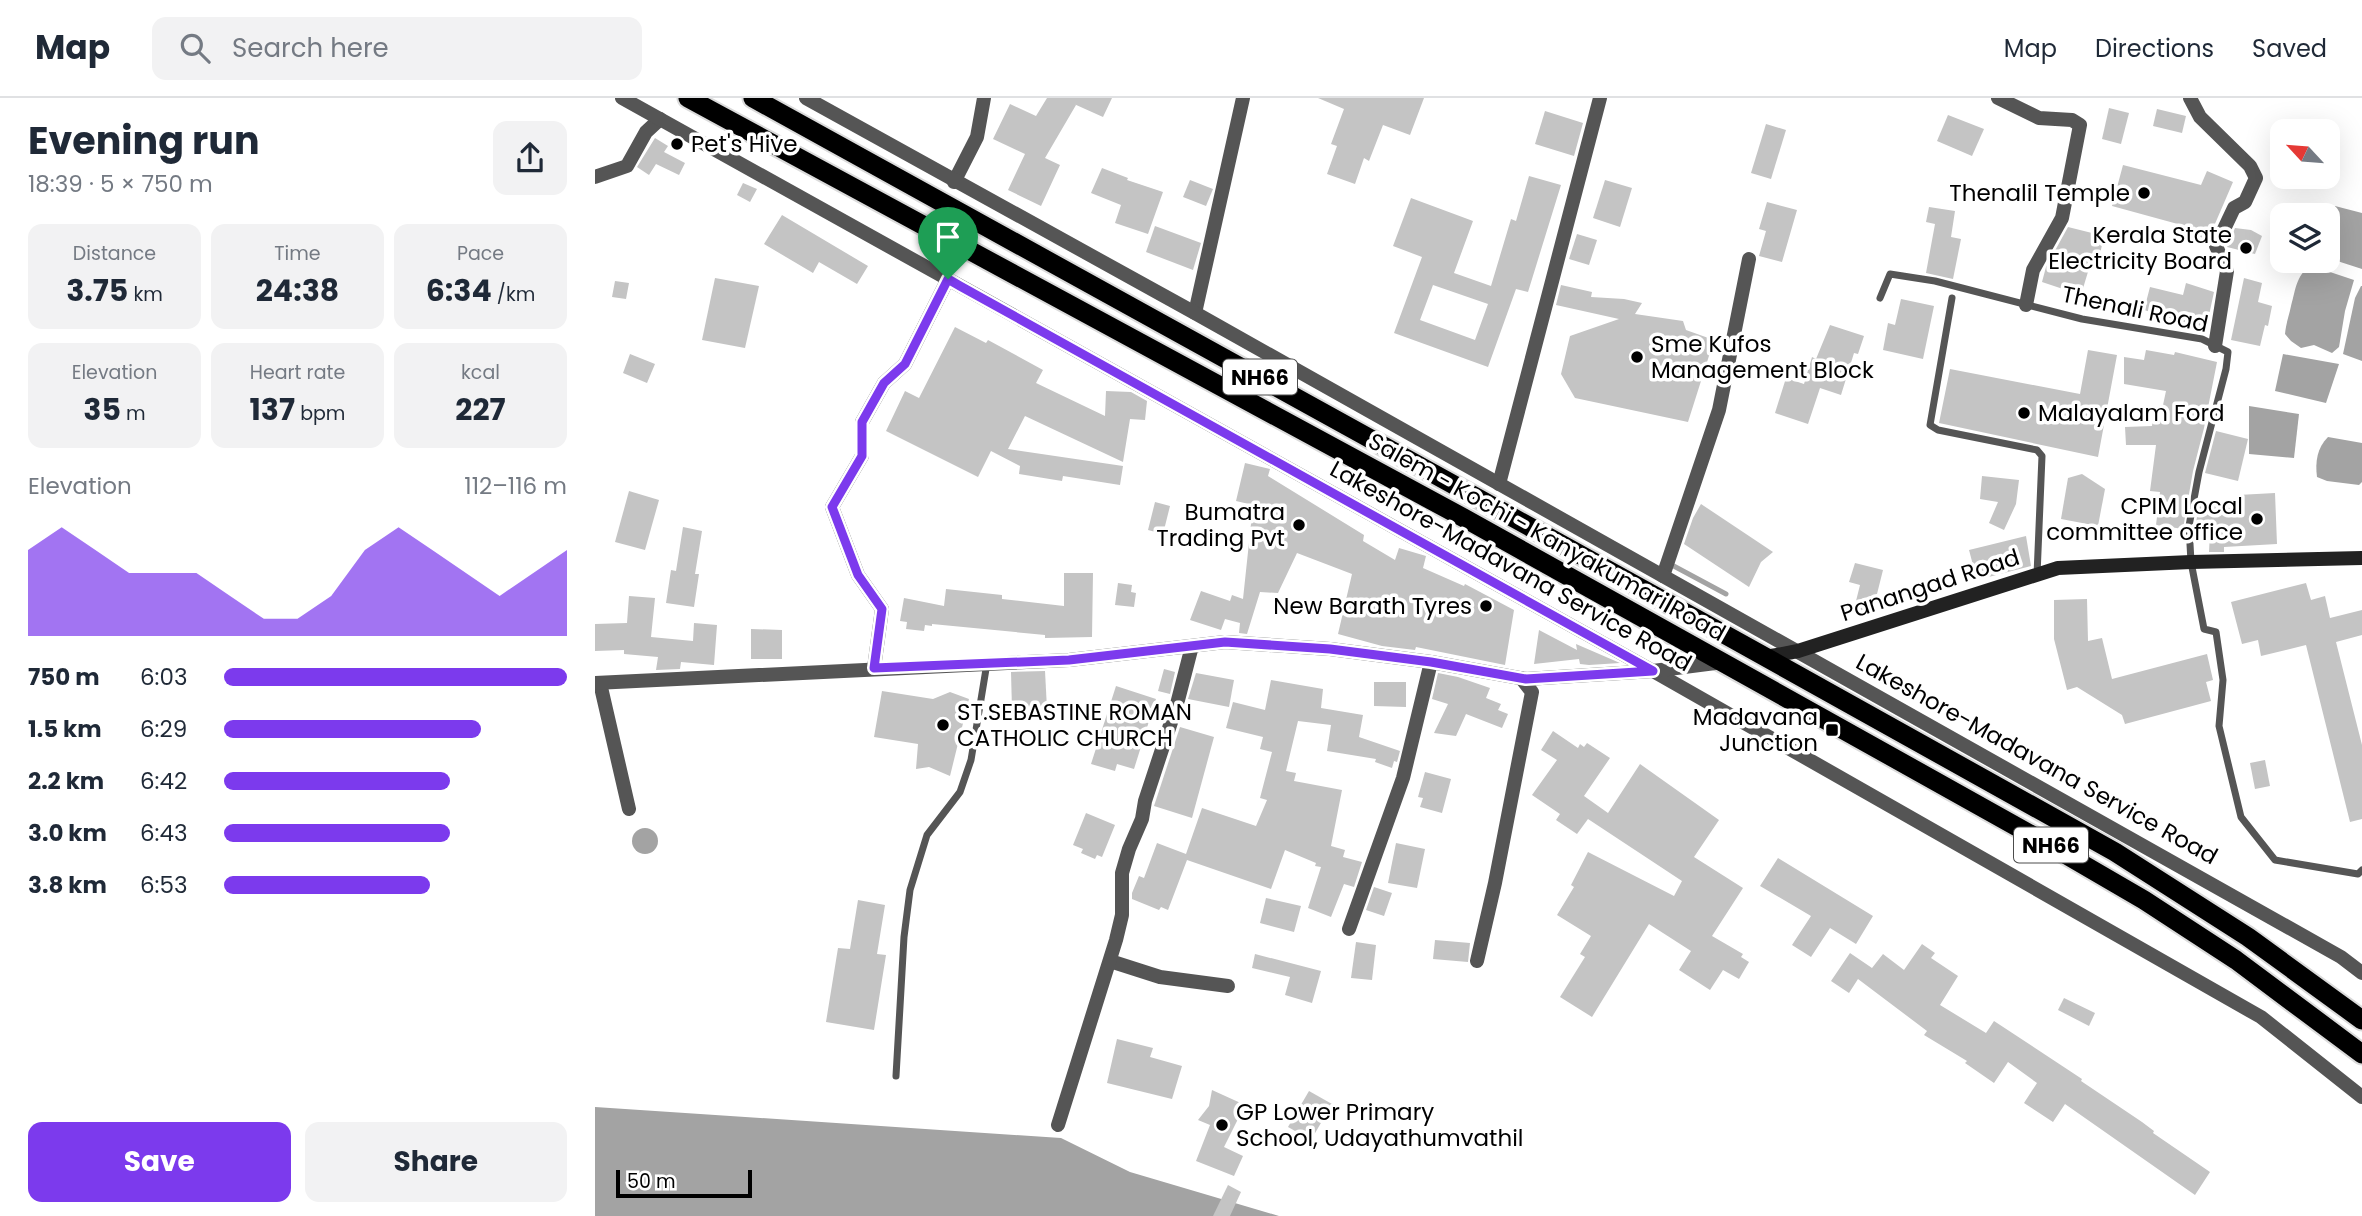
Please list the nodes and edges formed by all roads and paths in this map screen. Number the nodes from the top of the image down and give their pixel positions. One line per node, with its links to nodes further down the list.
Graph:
1 (622, 98): 10 (street, Lakeshore-Madavana Service Road)
2 (688, 98): 29 (highway, Salem - Kochi - Kanyakumari Road / NH66)
3 (753, 98): 27 (highway, Salem - Kochi - Kanyakumari Road / NH66)
4 (806, 98): 12 (street, Lakeshore-Madavana Service Road)
5 (984, 98): 12 (street)
6 (1243, 98): 18 (street)
7 (1600, 98): 20 (street)
8 (1998, 98): 17 (street)
9 (2190, 98): 19 (street)
10 (660, 119): 11 (street); 14 (street, Lakeshore-Madavana Service Road)
11 (595, 177)
12 (954, 181): 18 (street, Lakeshore-Madavana Service Road)
13 (1749, 259): 24 (street)
14 (948, 279): 31 (street); 32 (street, Lakeshore-Madavana Service Road)
15 (1880, 298): 17 (lane, Thenali Road)
16 (1952, 298): 23 (lane)
17 (2027, 305): 19 (lane, Thenali Road)
18 (1195, 313): 20 (street, Lakeshore-Madavana Service Road)
19 (2215, 346): 22 (lane, Thenali Road)
20 (1499, 484): 24 (street, Lakeshore-Madavana Service Road)
21 (2362, 558): 22 (main road, Panangad Road)
22 (2191, 562): 23 (main road, Panangad Road); 36 (lane)
23 (2037, 575): 26 (main road, Panangad Road)
24 (1663, 576): 26 (street, Lakeshore-Madavana Service Road)
25 (1192, 646): 28 (street); 30 (street); 38 (street)
26 (1798, 651): 27 (main road, Panangad Road); 40 (street, Lakeshore-Madavana Service Road)
27 (1766, 657): 29 (highway); 42 (highway, Salem - Kochi - Kanyakumari Road / NH66)
28 (1431, 662): 33 (street); 37 (street)
29 (1723, 662): 32 (street); 43 (highway, Salem - Kochi - Kanyakumari Road / NH66)
30 (987, 663): 31 (street); 44 (lane)
31 (874, 668): 34 (street)
32 (1653, 671): 33 (street); 45 (street, Lakeshore-Madavana Service Road)
33 (1521, 678): 39 (street)
34 (597, 683): 35 (street)
35 (629, 809)
36 (2362, 870)
37 (1349, 929)
38 (1110, 961): 41 (street); 46 (street)
39 (1477, 961)
40 (2362, 973)
41 (1228, 986)
42 (2362, 1020)
43 (2362, 1054)
44 (896, 1076)
45 (2362, 1097)
46 (1058, 1125)

